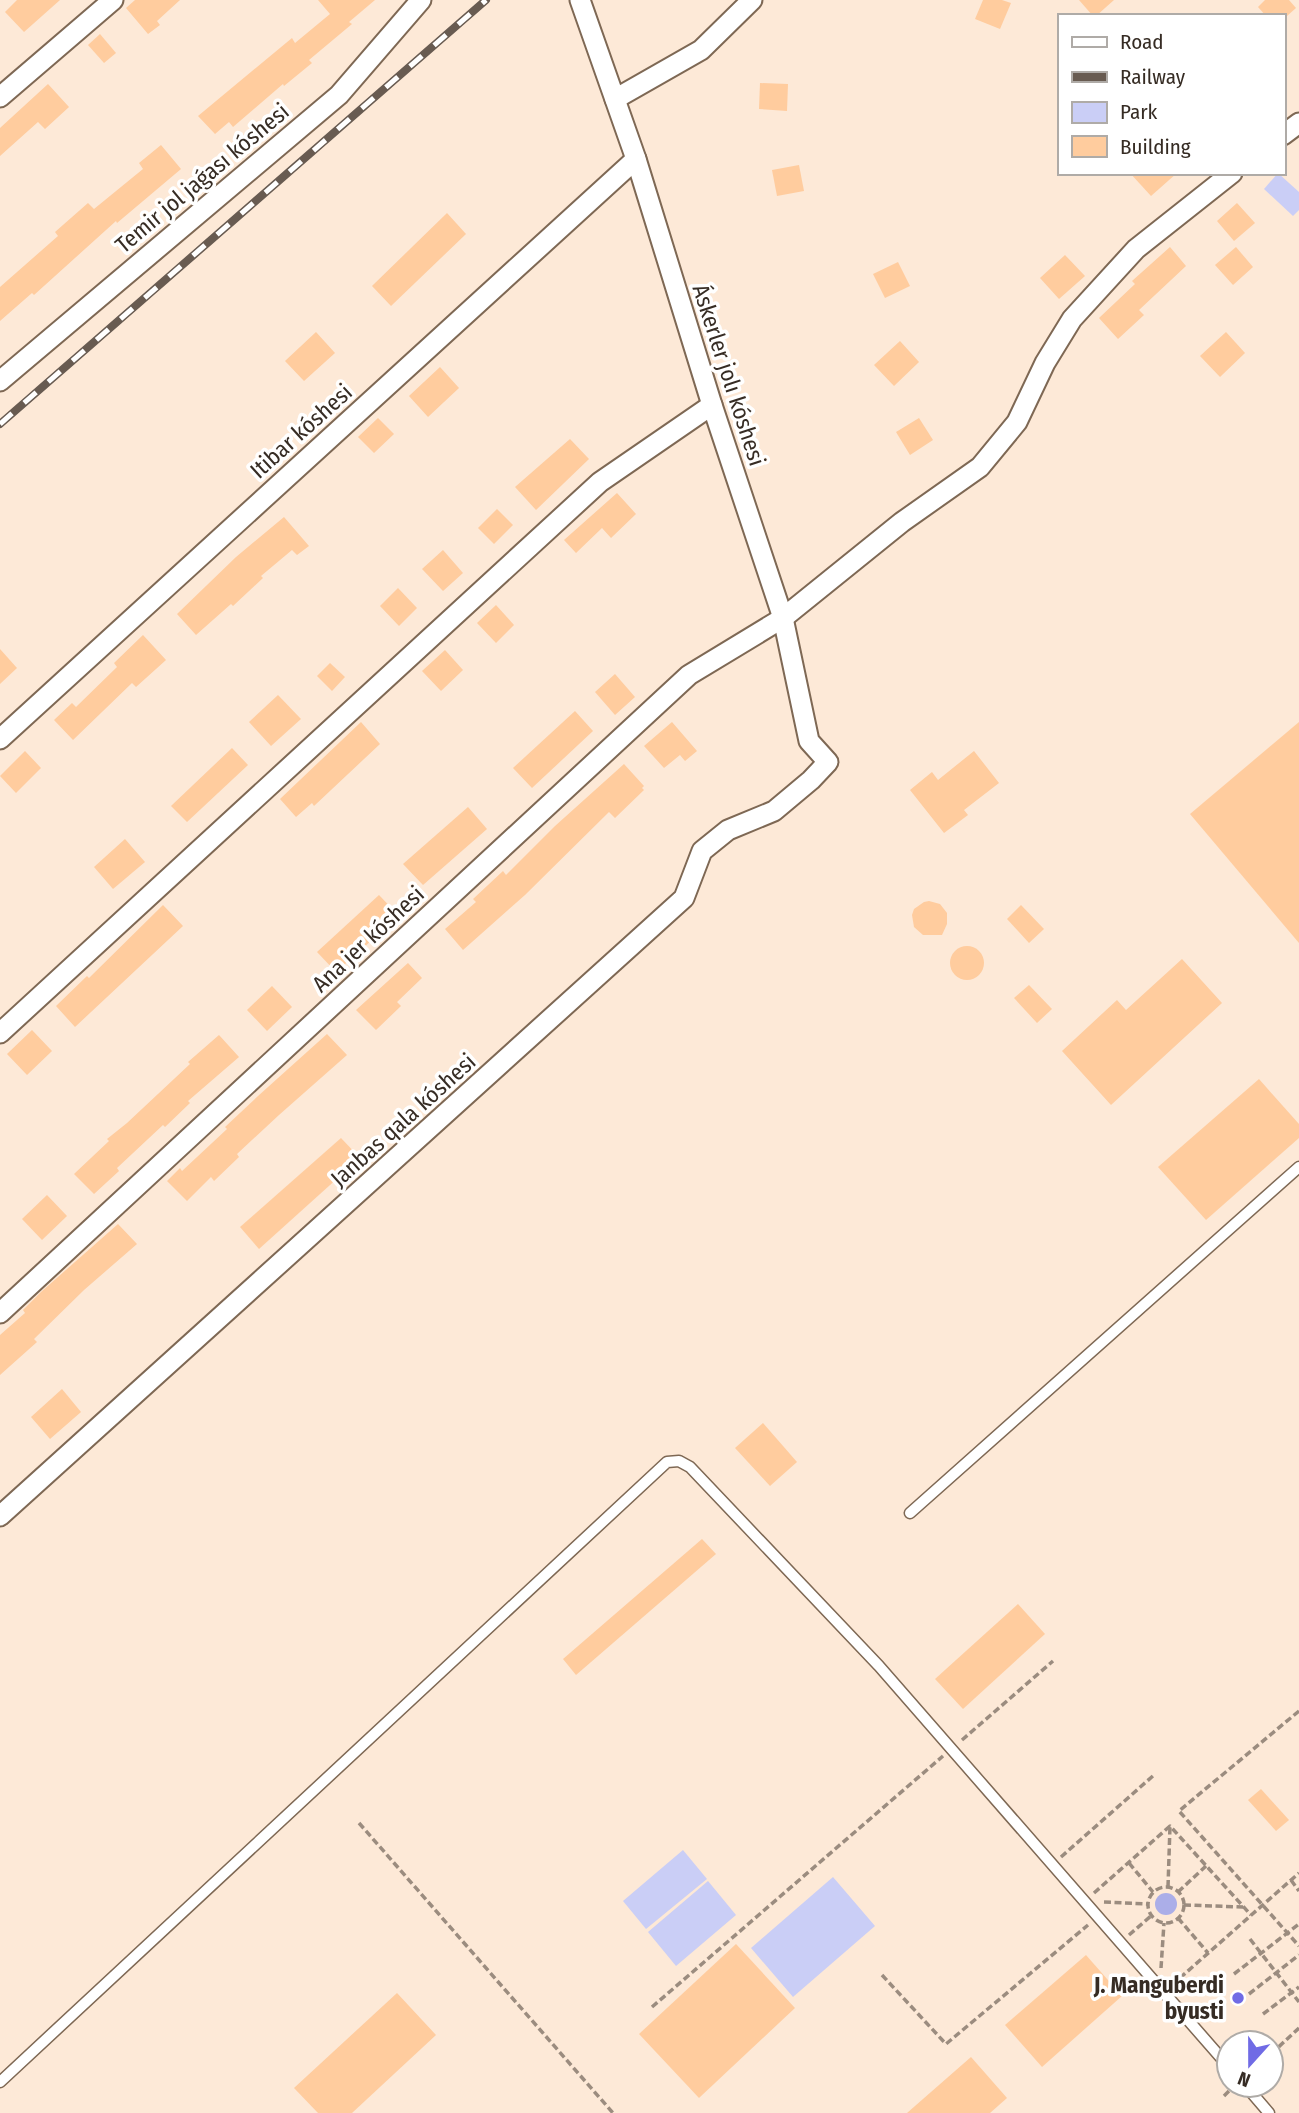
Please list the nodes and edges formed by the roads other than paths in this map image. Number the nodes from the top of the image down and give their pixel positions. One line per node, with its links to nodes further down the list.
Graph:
1 (113, 0): 5 (street)
2 (421, 0): 9 (street, Temir jol jaǵası kóshesi)
3 (580, 0): 6 (street, Áskerler jolı kóshesi)
4 (752, 0): 6 (street)
5 (0, 97)
6 (615, 99): 7 (street, Áskerler jolı kóshesi)
7 (636, 159): 10 (street, Áskerler jolı kóshesi); 12 (street, Itibar kóshesi)
8 (1229, 175): 11 (street, Ana jer kóshesi)
9 (0, 381)
10 (712, 405): 11 (street, Áskerler jolı kóshesi); 14 (street)
11 (783, 618): 13 (street, Áskerler jolı kóshesi); 16 (street, Ana jer kóshesi)
12 (0, 739)
13 (828, 762): 18 (street, Janbas qala kóshesi)
14 (0, 1033)
15 (1299, 1167): 17 (lane)
16 (0, 1313)
17 (909, 1513)
18 (0, 1516)
19 (1215, 2051): 20 (lane)
20 (0, 2082)
21 (1257, 2099): 22 (lane)
22 (1269, 2113)

